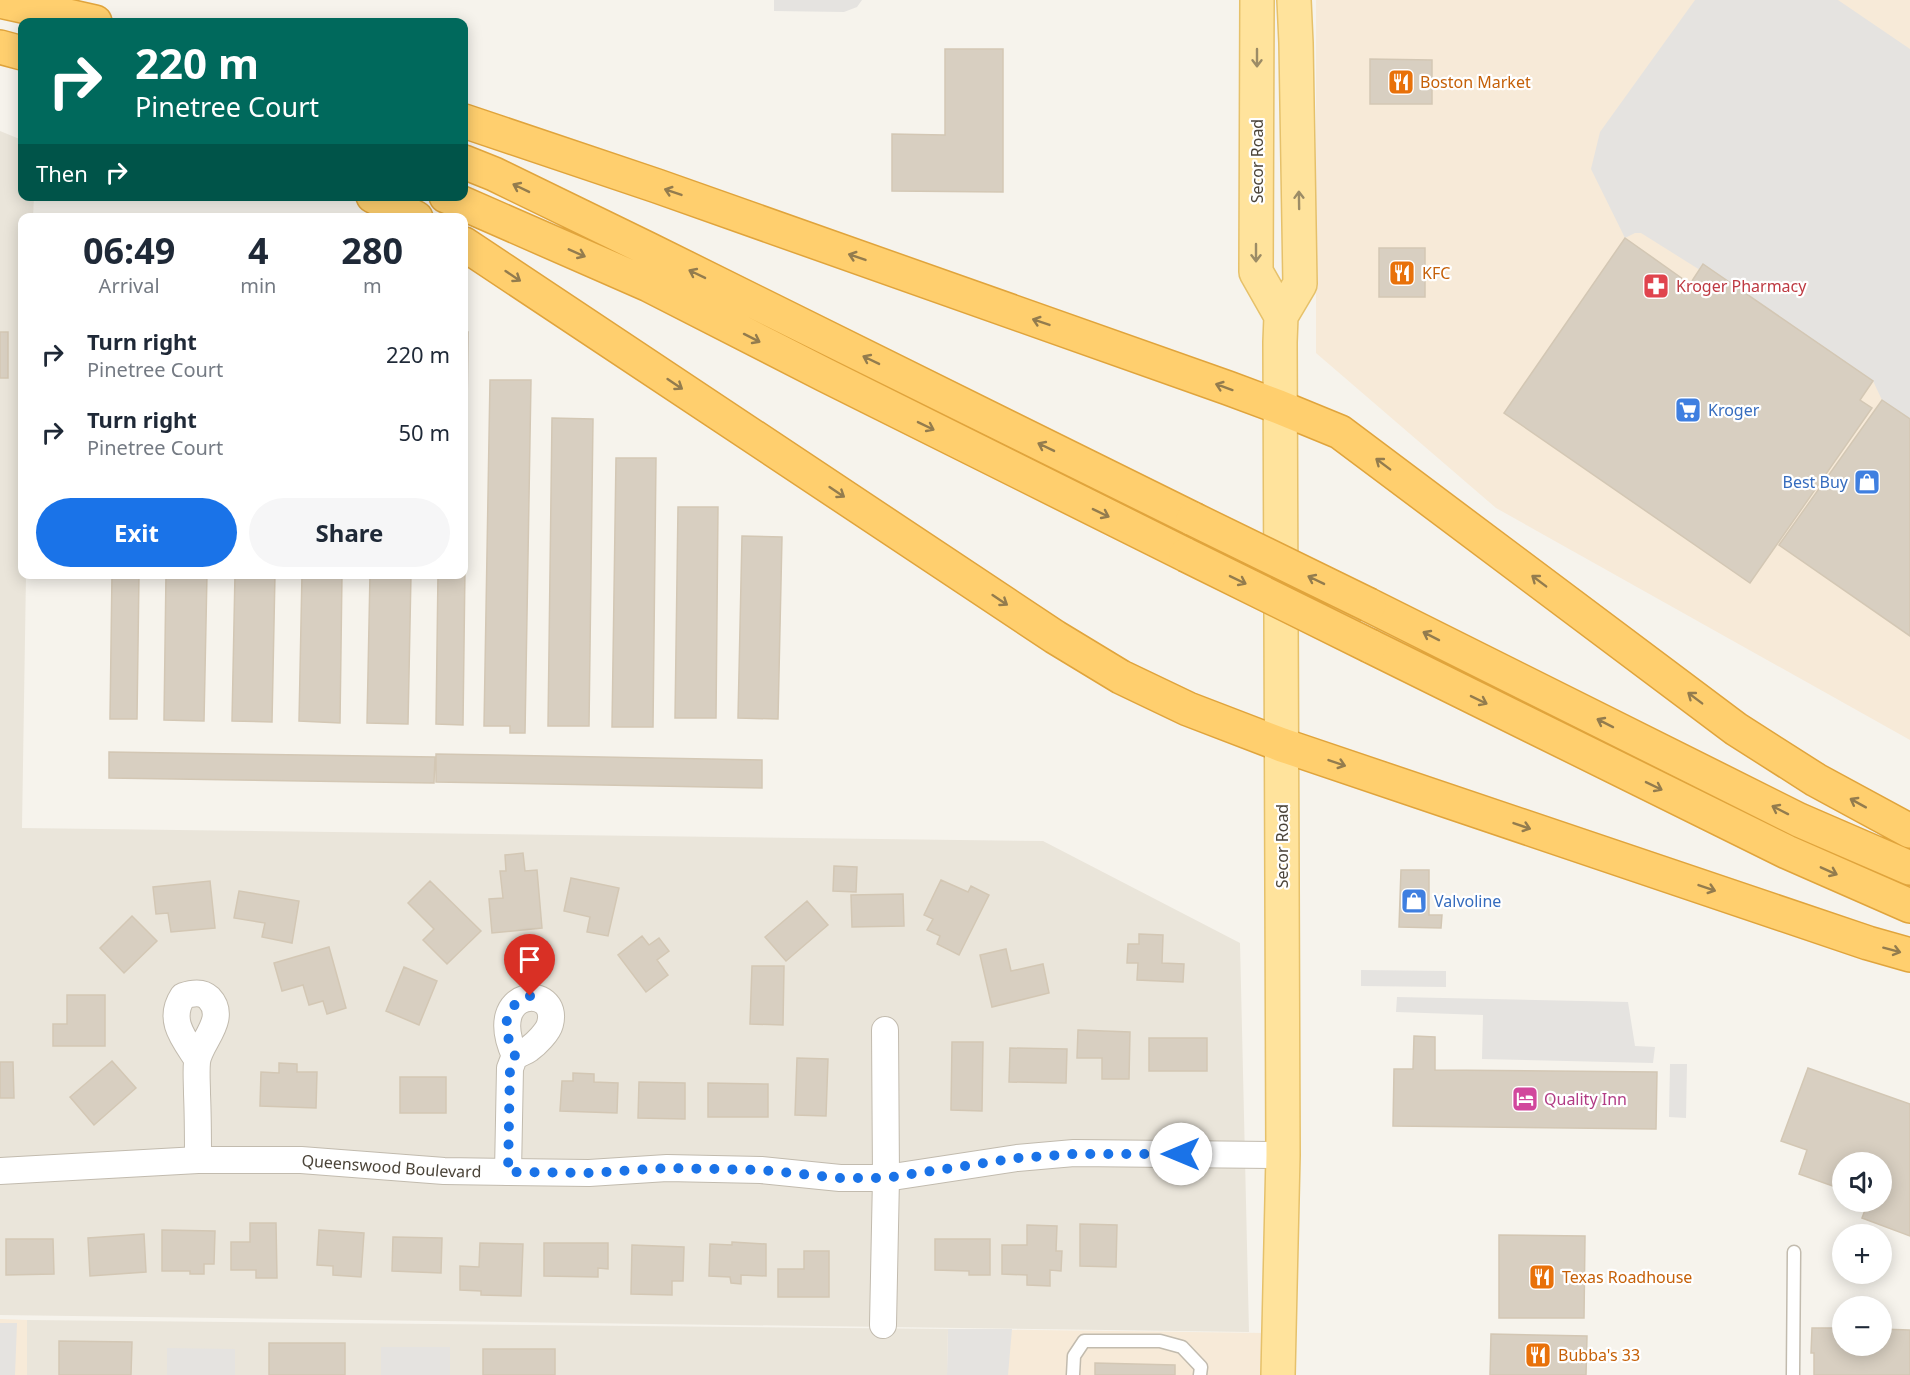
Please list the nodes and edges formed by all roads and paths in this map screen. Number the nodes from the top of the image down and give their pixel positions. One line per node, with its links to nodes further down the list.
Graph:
1 (1257, 0): 17 (main road, Secor Road, one-way to 17)
2 (1293, 0): 17 (main road, one-way to 2)
3 (0, 1): 6 (highway)
4 (0, 10): 5 (highway)
5 (33, 18)
6 (77, 18)
7 (0, 47): 8 (highway)
8 (18, 52)
9 (0, 68): 10 (highway)
10 (18, 73)
11 (468, 122): 18 (highway, one-way to 11)
12 (468, 164): 21 (highway, one-way to 12, bridge)
13 (383, 201): 15 (highway)
14 (457, 201): 22 (highway, one-way to 22, bridge)
15 (406, 213)
16 (468, 247): 19 (highway, one-way to 19)
17 (1281, 316): 18 (main road, Secor Road)
18 (1280, 406): 19 (main road, Secor Road); 20 (highway, one-way to 18)
19 (1282, 745): 23 (highway, one-way to 23); 27 (main road, Secor Road)
20 (1910, 831)
21 (1910, 868)
22 (1910, 906)
23 (1910, 955)
24 (885, 1030): 31 (street)
25 (515, 1056): 30 (street)
26 (197, 1059): 28 (street)
27 (1283, 1155): 31 (street, Queenswood Boulevard); 36 (main road, Secor Road)
28 (198, 1160): 29 (street, Queenswood Boulevard); 30 (street, Queenswood Boulevard)
29 (0, 1171)
30 (508, 1172): 31 (street, Queenswood Boulevard)
31 (886, 1178): 33 (street)
32 (1794, 1252): 37 (lane)
33 (883, 1326)
34 (1073, 1375): 35 (lane)
35 (1200, 1375)
36 (1278, 1375)
37 (1793, 1375)

